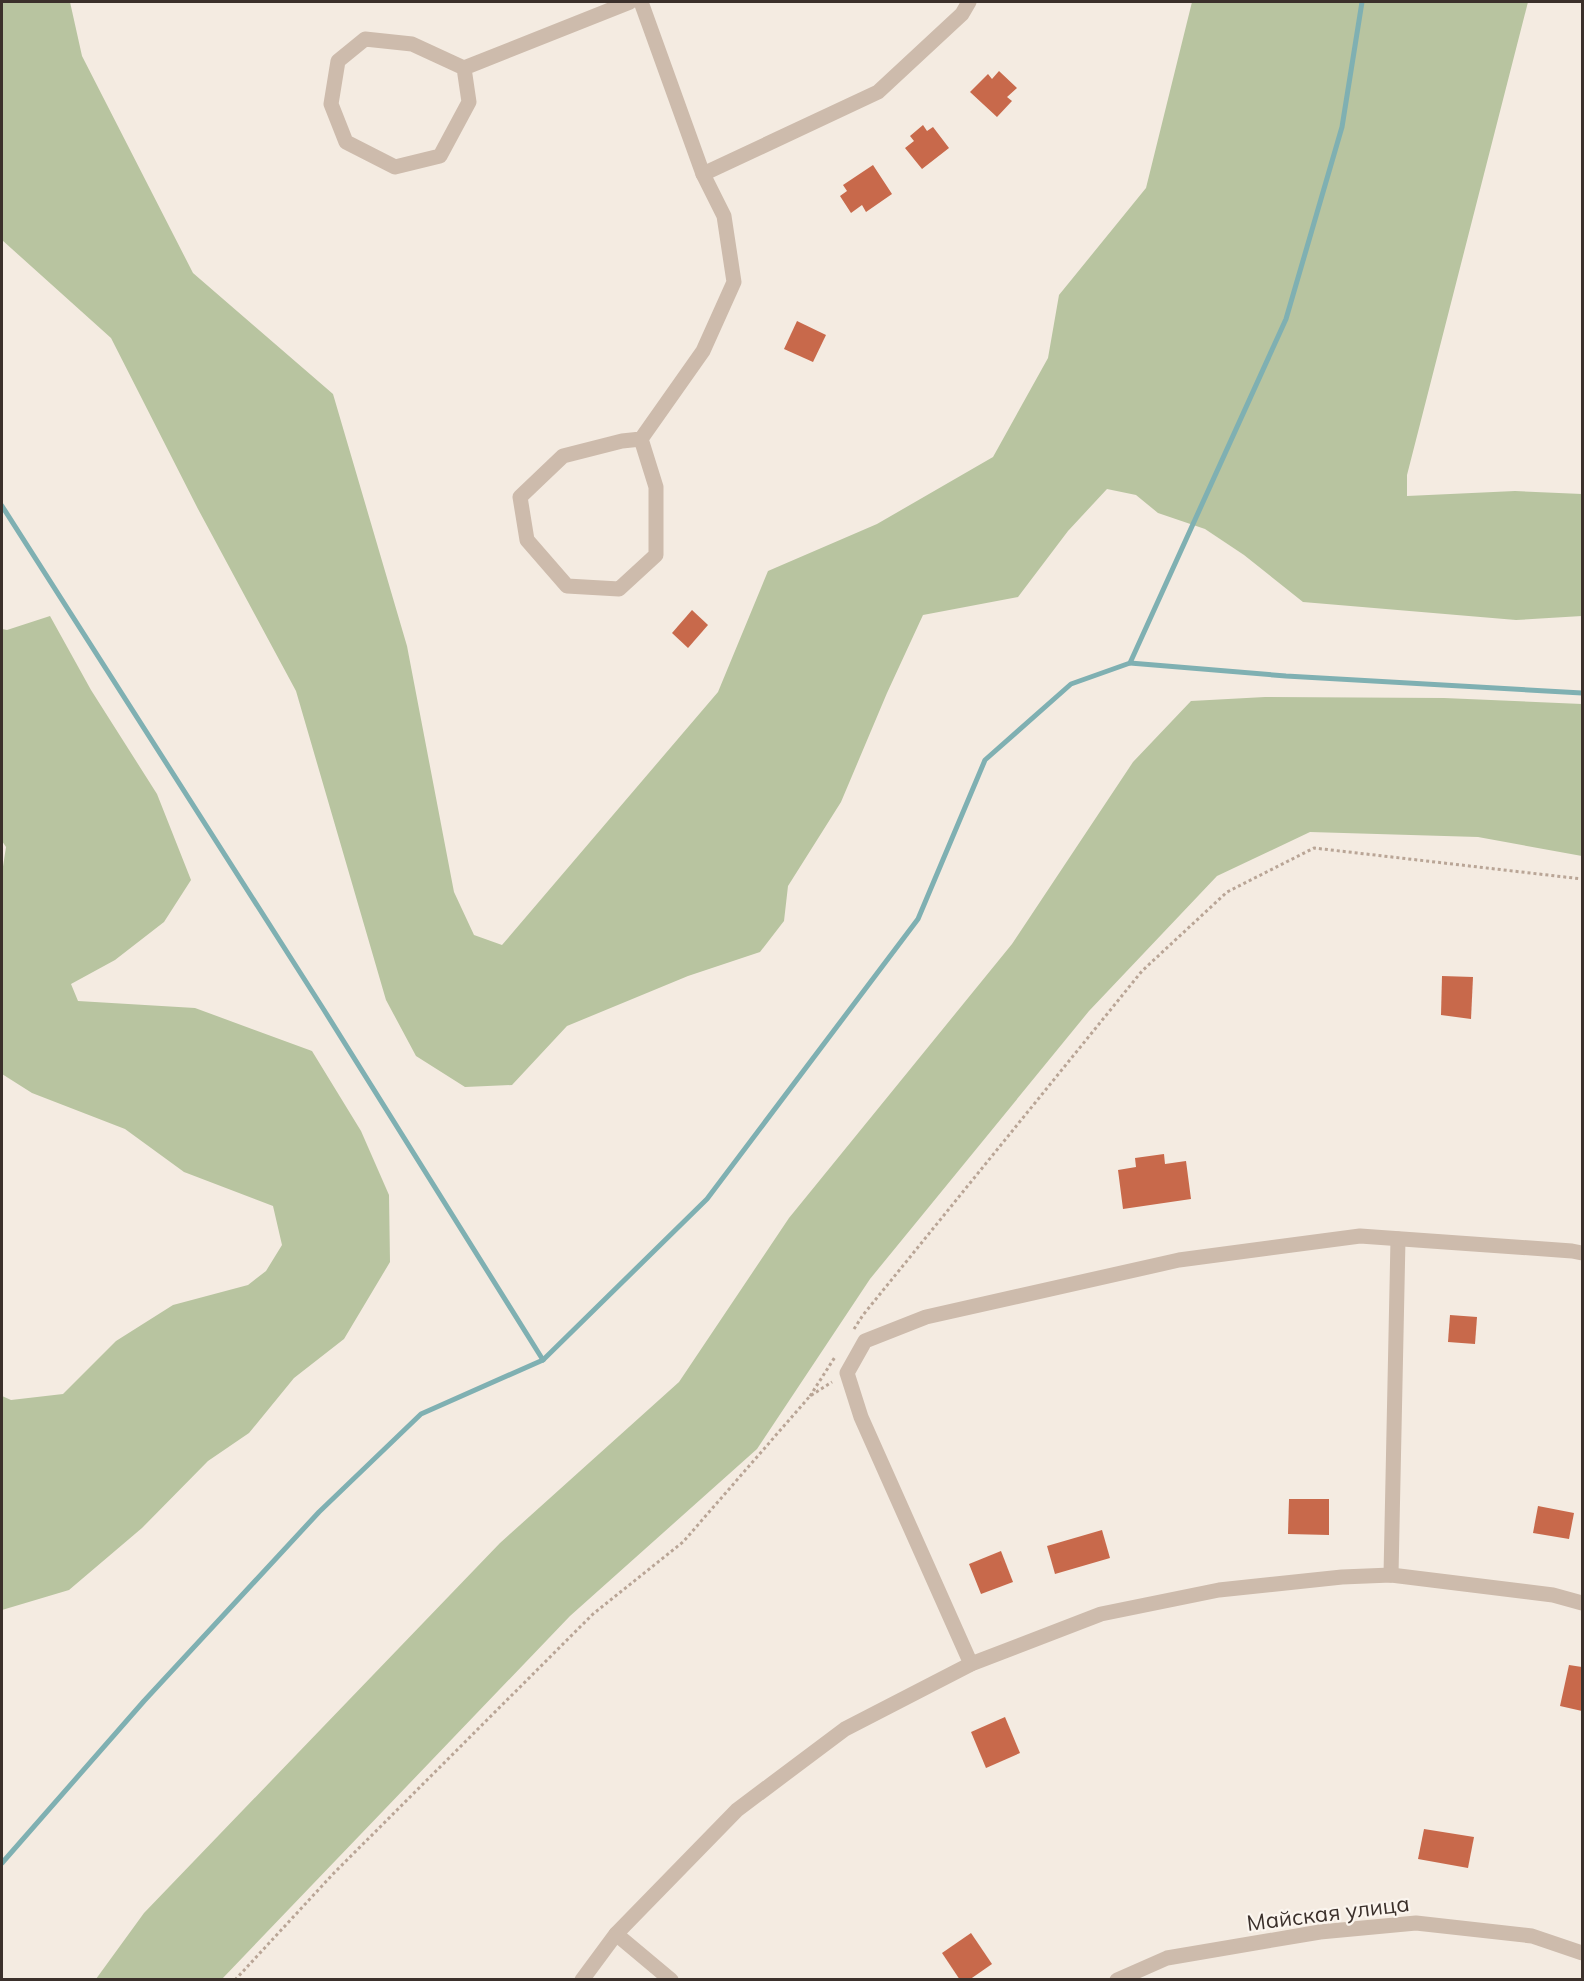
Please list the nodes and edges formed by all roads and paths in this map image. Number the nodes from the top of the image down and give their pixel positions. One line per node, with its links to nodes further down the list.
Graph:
1 (630, 2): 4 (street)
2 (641, 2): 5 (street)
3 (969, 2): 5 (street)
4 (464, 68): 4 (street)
5 (703, 174): 6 (street)
6 (641, 439): 6 (street)
7 (1582, 879): 10 (path)
8 (1398, 1239): 9 (street); 12 (street); 14 (street)
9 (1582, 1253)
10 (851, 1333)
11 (839, 1351): 13 (path)
12 (847, 1373): 13 (path); 16 (street)
13 (810, 1396): 19 (path)
14 (1390, 1575): 15 (street); 16 (street)
15 (1582, 1603)
16 (971, 1664): 17 (street)
17 (616, 1934): 20 (street); 21 (street)
18 (1582, 1953): 22 (street, Майская улица)
19 (235, 1980)
20 (582, 1980)
21 (671, 1980)
22 (1117, 1980)

